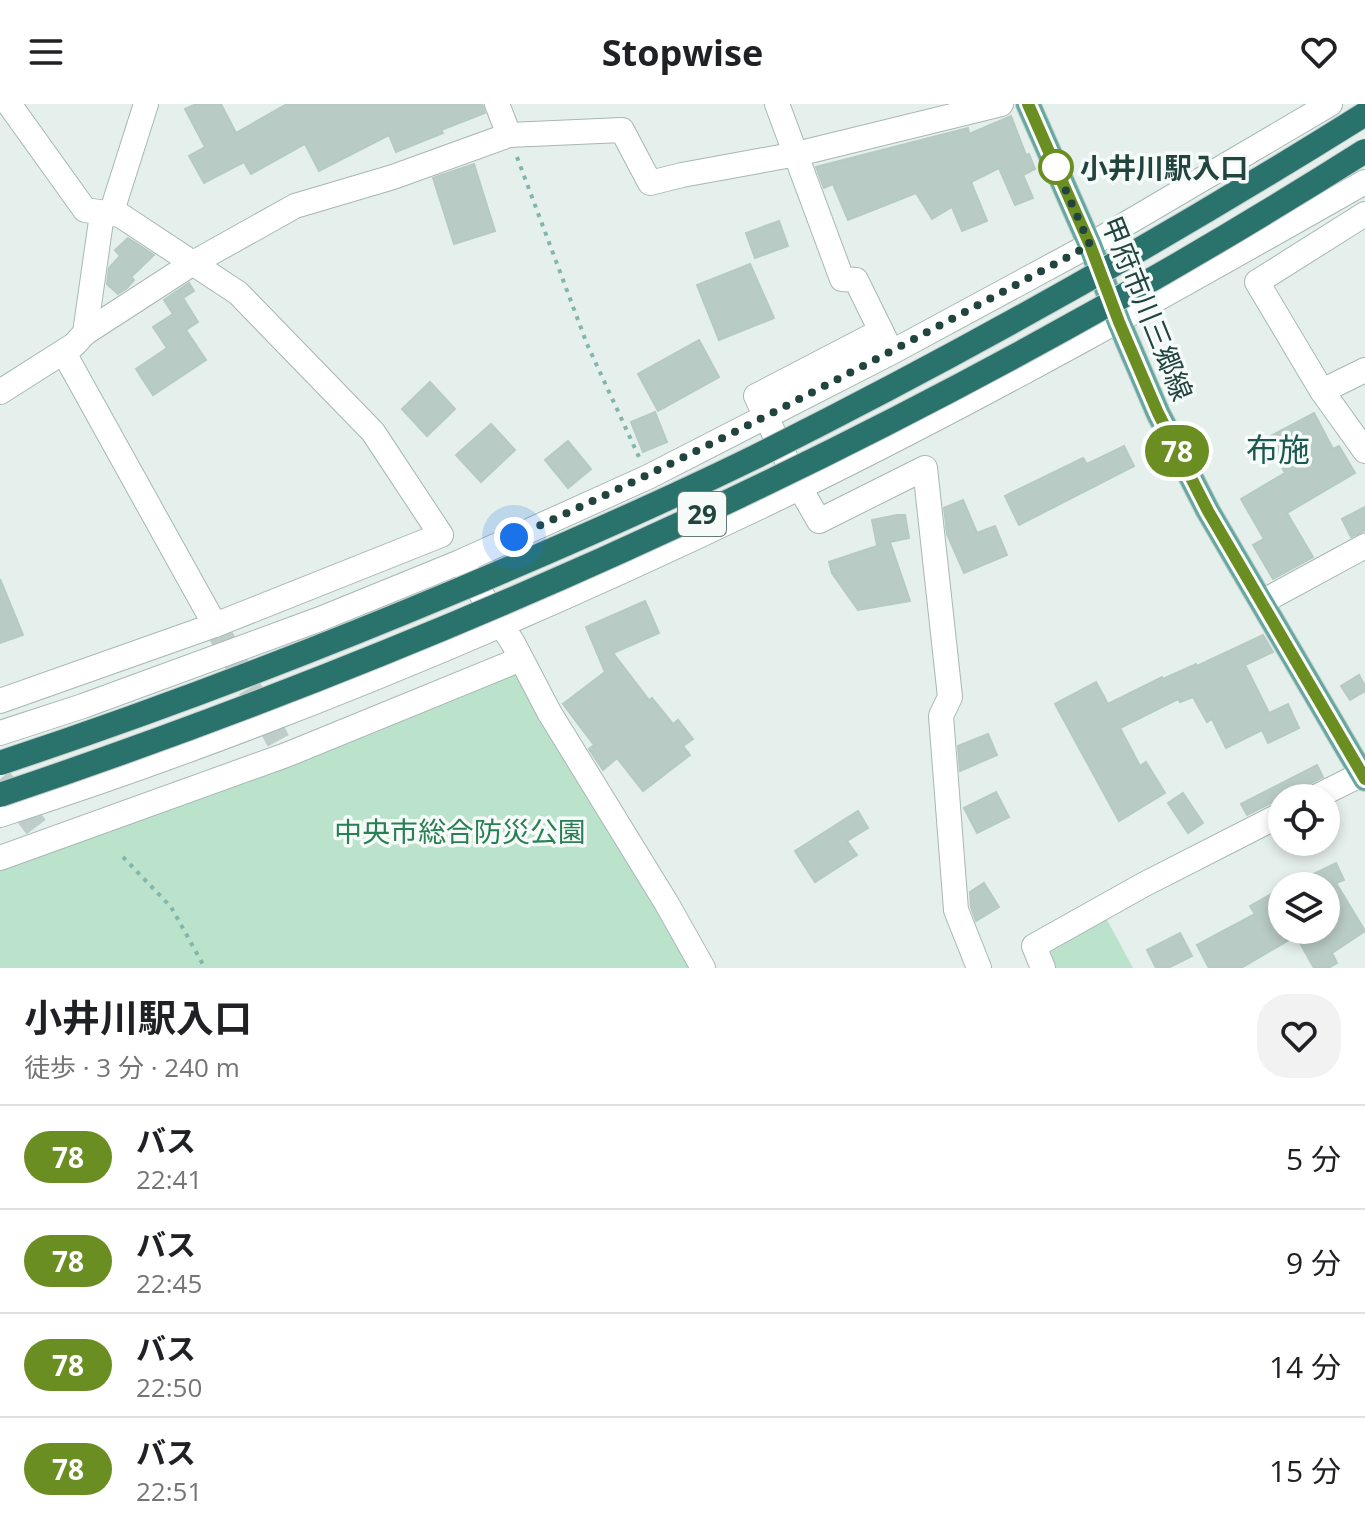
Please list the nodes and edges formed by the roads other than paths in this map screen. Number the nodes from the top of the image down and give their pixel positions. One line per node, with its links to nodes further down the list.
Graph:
1 (9, 104): 15 (street)
2 (146, 104): 15 (street)
3 (497, 104): 11 (street)
4 (777, 104): 13 (street)
5 (1001, 104): 13 (street)
6 (1330, 104): 17 (street)
7 (1353, 104): 10 (street)
8 (1033, 106): 17 (main road, 甲府市川三郷線)
9 (1365, 114): 38 (highway, 29, bridge)
10 (1365, 125)
11 (509, 135): 13 (street); 18 (street)
12 (1365, 151): 41 (highway, 29, bridge)
13 (797, 154): 21 (street)
14 (1365, 182): 19 (street)
15 (106, 214): 18 (street); 20 (street)
16 (1365, 214): 24 (street)
17 (1090, 245): 19 (main road, 甲府市川三郷線); 21 (street)
18 (193, 263): 20 (street); 29 (street)
19 (1119, 322): 28 (street); 32 (main road, 甲府市川三郷線)
20 (85, 333): 22 (street)
21 (886, 342): 26 (street)
22 (64, 353): 25 (street); 33 (street)
23 (1365, 370): 24 (street)
24 (1322, 391): 27 (street)
25 (0, 392)
26 (765, 417): 28 (street); 31 (street)
27 (1365, 451)
28 (800, 488): 34 (street); 46 (street)
29 (441, 535): 31 (street); 33 (street)
30 (1365, 546): 32 (street)
31 (460, 562): 34 (street); 37 (street)
32 (1262, 602): 39 (main road, 甲府市川三郷線)
33 (215, 625): 36 (street)
34 (502, 626): 35 (street); 42 (street)
35 (521, 659): 44 (street); 45 (street)
36 (0, 701)
37 (0, 733)
38 (0, 763)
39 (1364, 777): 40 (street)
40 (1340, 787)
41 (0, 795)
42 (0, 815)
43 (1268, 821): 47 (street)
44 (0, 858)
45 (703, 968)
46 (979, 968)
47 (1043, 968)

